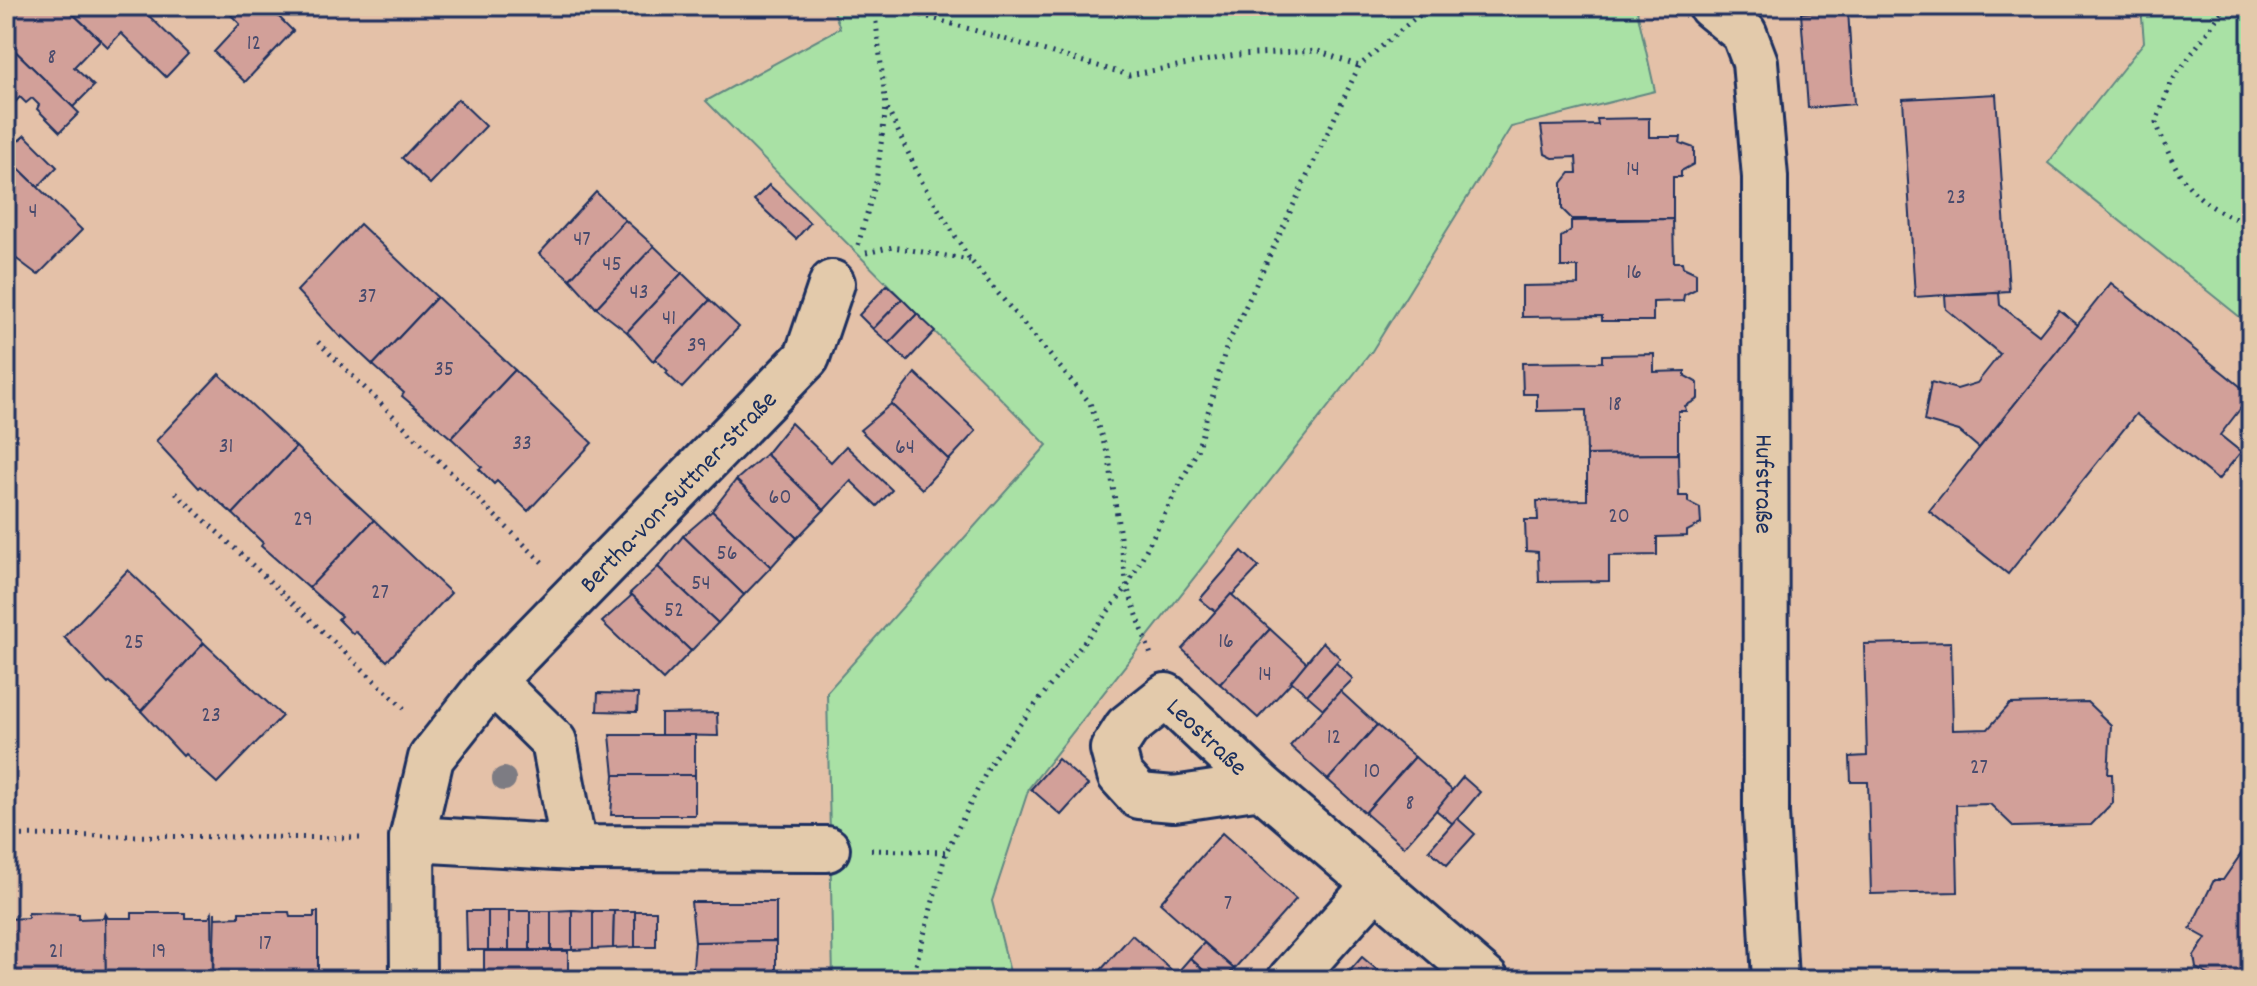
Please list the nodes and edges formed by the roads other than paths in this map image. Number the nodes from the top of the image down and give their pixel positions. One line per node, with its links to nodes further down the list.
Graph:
1 (1711, 6): 12 (street, Hufstraße)
2 (832, 283): 3 (street, Bertha-von-Suttner-Straße)
3 (492, 681): 5 (street, Bertha-von-Suttner-Straße); 6 (street)
4 (1261, 786): 4 (street, Leostraße); 8 (street, Leostraße)
5 (412, 839): 6 (street); 9 (street, Bertha-von-Suttner-Straße)
6 (574, 848): 7 (street)
7 (827, 849)
8 (1376, 884): 10 (street); 11 (street, Leostraße)
9 (413, 980)
10 (1290, 980)
11 (1486, 980)
12 (1775, 980)

